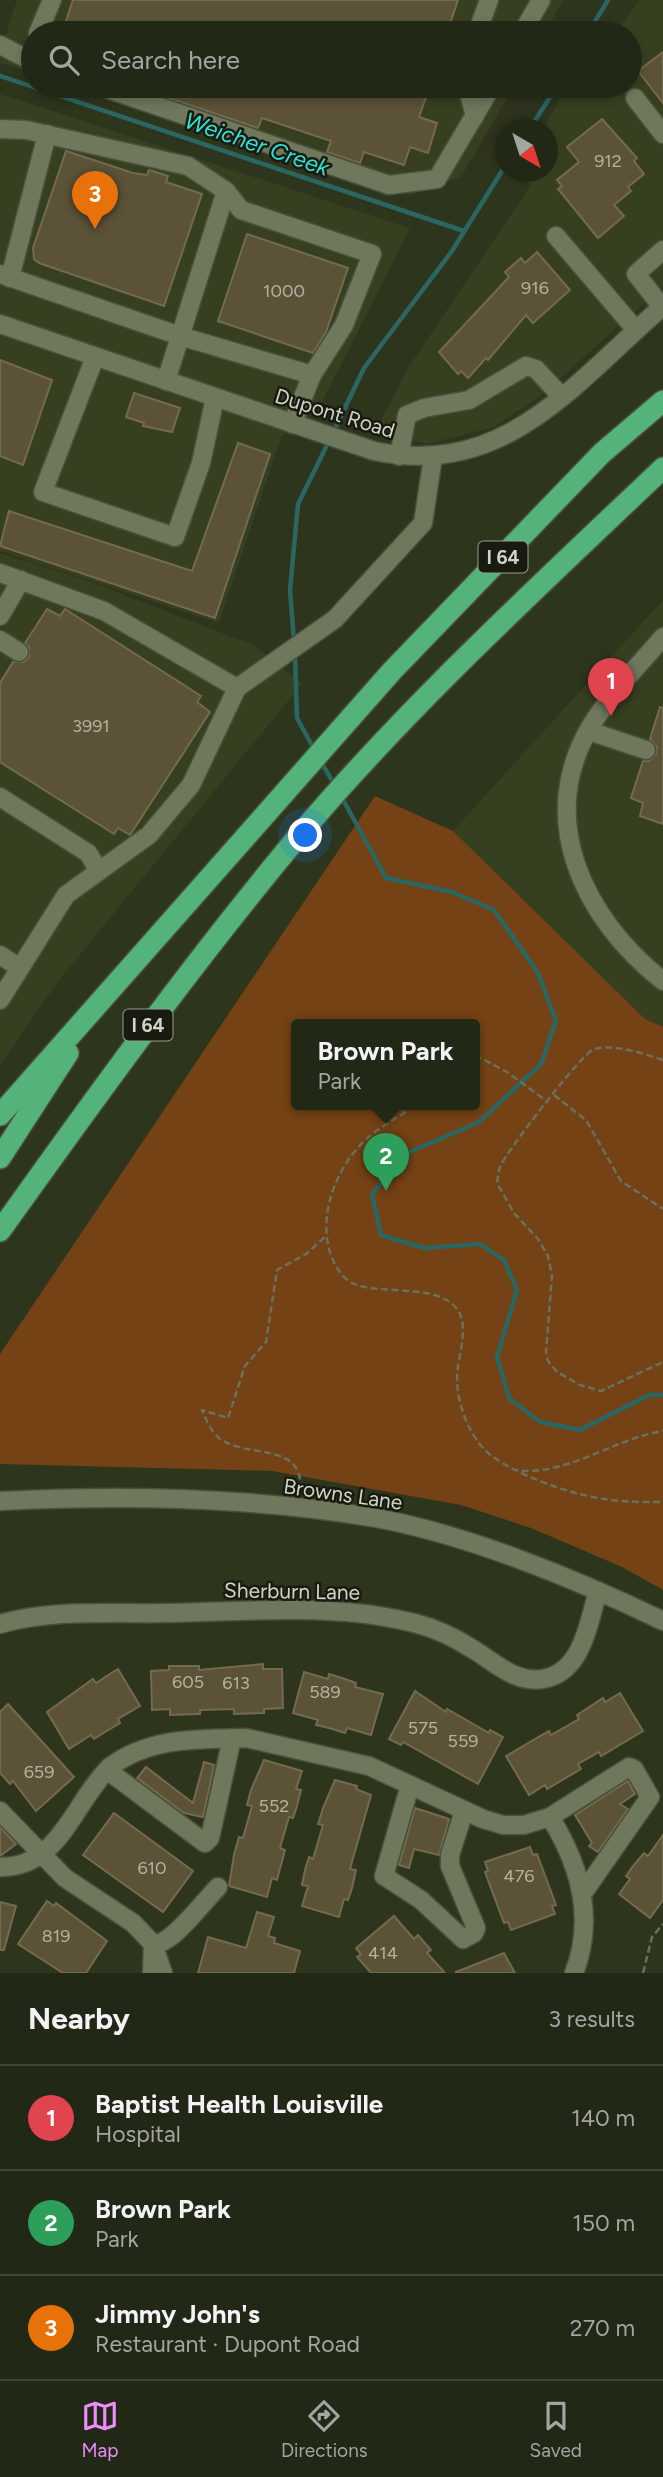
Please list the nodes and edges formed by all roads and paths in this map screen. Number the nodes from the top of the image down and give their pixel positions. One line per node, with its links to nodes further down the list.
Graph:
1 (52, 0): 4 (street)
2 (489, 0): 5 (street)
3 (535, 2): 6 (street)
4 (43, 21)
5 (481, 21)
6 (528, 21)
7 (0, 45): 8 (street)
8 (21, 52)
9 (134, 98): 13 (street)
10 (470, 98): 13 (street)
11 (485, 98): 13 (street)
12 (635, 98): 16 (street)
13 (475, 116)
14 (0, 129): 15 (street)
15 (47, 134): 17 (street); 20 (street)
16 (663, 134)
17 (226, 191): 24 (street); 26 (street)
18 (556, 236): 23 (street)
19 (663, 250): 21 (street)
20 (5, 276): 24 (street)
21 (662, 307): 23 (street, Dupont Road)
22 (0, 324): 25 (street, Dupont Road)
23 (636, 330): 28 (street, Dupont Road)
24 (180, 336): 26 (street); 27 (street)
25 (94, 357): 27 (street, Dupont Road); 29 (street)
26 (312, 376): 31 (street)
27 (166, 381): 29 (street, Dupont Road)
28 (561, 397): 32 (street); 33 (street, Dupont Road)
29 (215, 398): 31 (street, Dupont Road)
30 (663, 401): 49 (highway, I 64)
31 (292, 424): 32 (street, Dupont Road)
32 (399, 456): 33 (street, Dupont Road)
33 (433, 457): 41 (street)
34 (663, 468): 59 (highway, I 64)
35 (0, 573): 36 (street)
36 (21, 580): 37 (street); 41 (street)
37 (0, 616)
38 (663, 637): 42 (street)
39 (0, 640): 40 (street)
40 (19, 652)
41 (244, 683): 45 (street)
42 (589, 731): 43 (street); 48 (street)
43 (646, 750)
44 (0, 797): 45 (street)
45 (99, 871): 47 (street)
46 (0, 955): 47 (street)
47 (20, 968): 50 (street)
48 (663, 981)
49 (109, 990): 56 (highway); 57 (highway, I 64)
50 (0, 1000)
51 (480, 1058): 54 (path)
52 (663, 1060): 53 (path)
53 (554, 1096): 54 (path); 58 (path)
54 (548, 1102): 61 (path)
55 (409, 1110): 60 (path)
56 (0, 1115)
57 (0, 1158)
58 (663, 1209)
59 (0, 1231)
60 (326, 1236): 63 (path); 66 (path)
61 (663, 1362)
62 (663, 1431): 63 (path)
63 (519, 1472): 65 (path)
64 (0, 1501): 66 (street, Browns Lane)
65 (663, 1503)
66 (298, 1509): 67 (street, Browns Lane)
67 (598, 1591): 68 (street, Browns Lane); 69 (street, Sherburn Lane)
68 (663, 1621)
69 (0, 1624)
70 (232, 1738): 71 (street); 71 (street); 72 (street)
71 (110, 1767): 76 (street)
72 (410, 1785): 74 (street); 74 (street)
73 (0, 1811): 76 (street)
74 (464, 1811): 75 (street)
75 (550, 1817): 79 (street); 79 (street)
76 (40, 1855): 77 (street); 81 (street)
77 (0, 1867)
78 (218, 1887): 81 (street)
79 (583, 1893): 84 (street)
80 (663, 1924): 85 (path)
81 (153, 1944): 82 (street); 83 (street)
82 (152, 1973)
83 (163, 1973)
84 (574, 1973)
85 (643, 1973)

